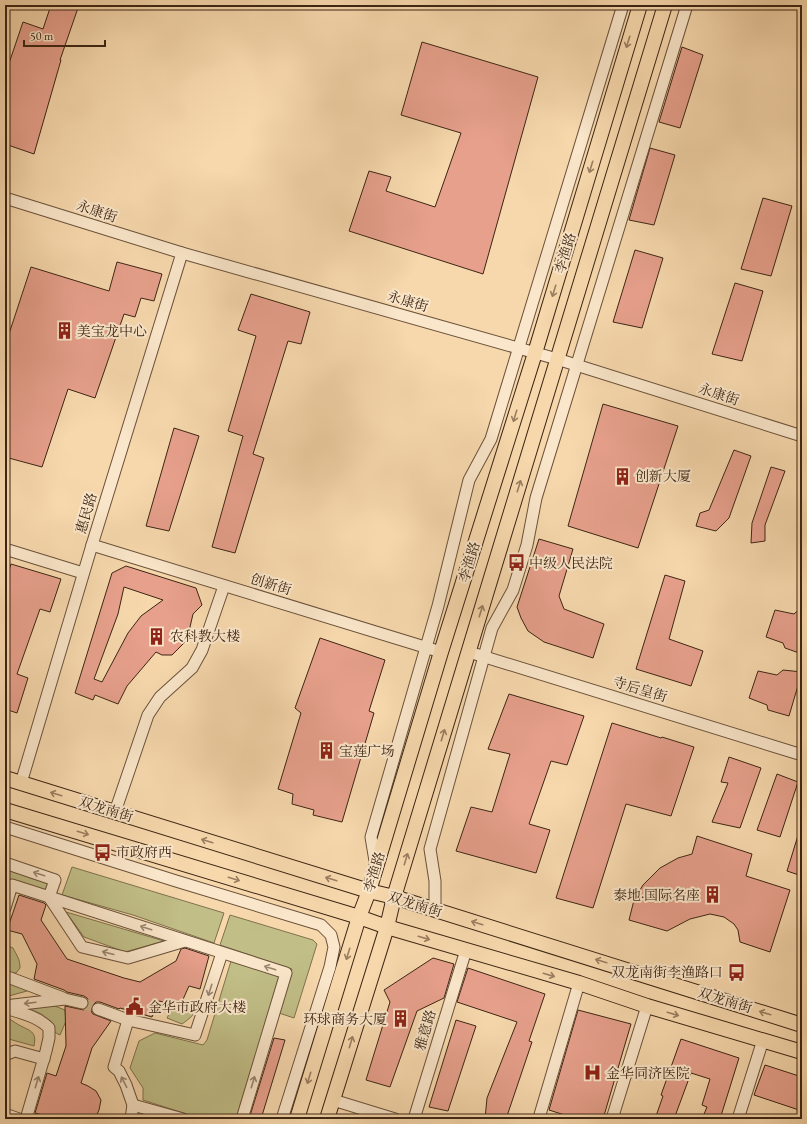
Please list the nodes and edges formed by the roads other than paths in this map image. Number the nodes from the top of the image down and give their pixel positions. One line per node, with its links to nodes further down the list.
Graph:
1 (623, 5): 7 (street)
2 (640, 5): 8 (main road, 李渔路, one-way to 8)
3 (665, 5): 9 (main road, 李渔路)
4 (687, 5): 10 (street)
5 (5, 198): 6 (street, 永康街)
6 (182, 253): 7 (street, 永康街); 12 (street, 惠民路)
7 (519, 348): 8 (street, 永康街); 16 (street)
8 (535, 353): 9 (street, 永康街); 17 (main road, 李渔路, one-way to 17)
9 (557, 359): 10 (street, 永康街); 18 (main road, 李渔路, one-way to 9)
10 (576, 365): 11 (street, 永康街); 19 (street)
11 (802, 436)
12 (92, 544): 14 (street, 惠民路); 15 (street, 创新街)
13 (5, 548): 14 (street)
14 (83, 573): 22 (street, 惠民路)
15 (224, 586): 16 (street, 创新街); 24 (street)
16 (426, 648): 17 (street, 创新街); 27 (street)
17 (441, 652): 27 (main road, 李渔路)
18 (469, 652): 19 (street, 寺后皇街); 31 (main road, 李渔路, one-way to 18)
19 (484, 656): 20 (street, 寺后皇街); 33 (street)
20 (802, 755)
21 (5, 778): 22 (main road, 双龙南街)
22 (21, 783): 24 (main road, 双龙南街, one-way to 22)
23 (5, 810): 34 (main road, 双龙南街, one-way to 34)
24 (115, 812): 28 (main road, 双龙南街, one-way to 24)
25 (5, 827): 60 (street)
26 (5, 863): 30 (street, one-way to 26)
27 (376, 868): 28 (main road, 李渔路)
28 (369, 890): 31 (main road, 双龙南街); 34 (main road, 李渔路)
29 (7, 891): 30 (street); 32 (street)
30 (49, 897): 36 (street, one-way to 30); 36 (street, one-way to 30)
31 (394, 897): 33 (main road, 双龙南街); 35 (main road, 李渔路)
32 (5, 908)
33 (435, 910): 47 (main road, 双龙南街, one-way to 33)
34 (359, 916): 35 (main road, 双龙南街); 61 (main road, 李渔路, one-way to 61)
35 (387, 927): 37 (main road, 双龙南街, one-way to 37); 52 (main road, 李渔路, one-way to 35)
36 (185, 941): 38 (street)
37 (466, 950): 40 (main road, 双龙南街, one-way to 40); 64 (street, 雅意路)
38 (222, 952): 46 (street, one-way to 46); 59 (street, one-way to 38)
39 (5, 976): 41 (street)
40 (579, 983): 43 (main road, 双龙南街); 65 (street)
41 (65, 999): 42 (street); 44 (street, one-way to 44)
42 (82, 1003)
43 (647, 1006): 48 (main road, 双龙南街, one-way to 48); 66 (street)
44 (5, 1007): 51 (street)
45 (98, 1009): 46 (street)
46 (128, 1020): 53 (street, one-way to 46)
47 (802, 1025)
48 (763, 1040): 49 (main road, 双龙南街); 67 (street)
49 (802, 1052)
50 (5, 1055): 51 (street)
51 (44, 1059): 56 (street, one-way to 51)
52 (332, 1100): 62 (main road, 李渔路); 63 (street)
53 (134, 1105): 57 (street); 58 (street)
54 (5, 1114): 55 (street)
55 (19, 1119)
56 (26, 1119)
57 (131, 1119)
58 (183, 1119)
59 (242, 1119)
60 (282, 1119)
61 (297, 1119)
62 (326, 1119)
63 (395, 1119)
64 (414, 1119)
65 (542, 1119)
66 (612, 1119)
67 (738, 1119)

